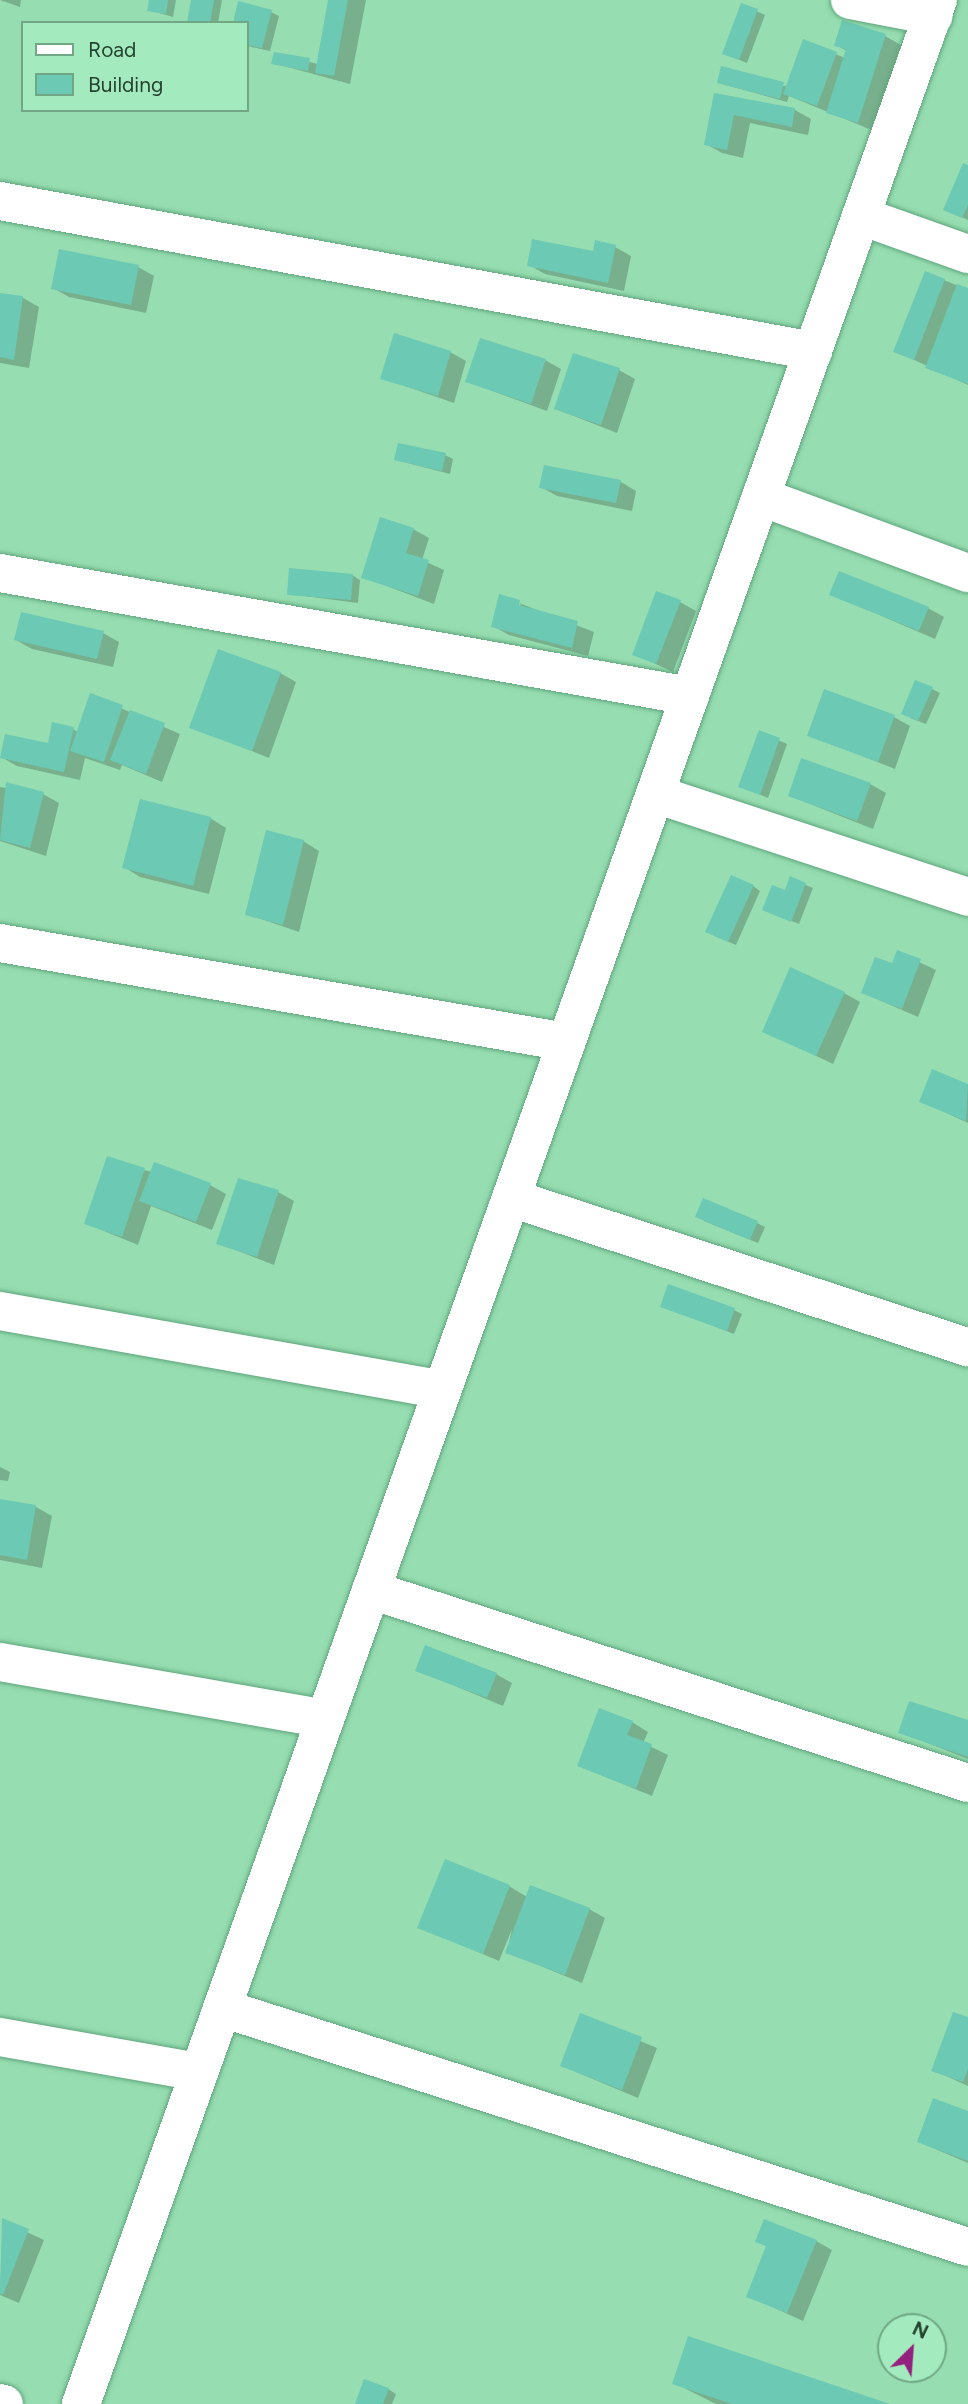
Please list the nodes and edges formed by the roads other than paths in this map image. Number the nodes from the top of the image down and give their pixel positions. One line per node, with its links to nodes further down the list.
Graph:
1 (850, 0): 2 (street)
2 (935, 8): 4 (street)
3 (0, 201): 6 (street)
4 (861, 216): 5 (street); 6 (street)
5 (968, 254)
6 (813, 351): 7 (street)
7 (761, 497): 9 (street); 10 (street)
8 (0, 573): 10 (street)
9 (968, 573)
10 (690, 696): 11 (street)
11 (655, 794): 12 (street); 14 (street)
12 (968, 897)
13 (0, 943): 14 (street)
14 (566, 1042): 15 (street)
15 (510, 1198): 17 (street); 18 (street)
16 (0, 1311): 18 (street)
17 (968, 1347)
18 (442, 1390): 19 (street)
19 (371, 1590): 21 (street); 22 (street)
20 (0, 1662): 21 (street)
21 (325, 1719): 23 (street)
22 (968, 1783)
23 (222, 2008): 25 (street); 26 (street)
24 (0, 2037): 25 (street)
25 (200, 2072): 27 (street)
26 (968, 2247)
27 (81, 2404)

